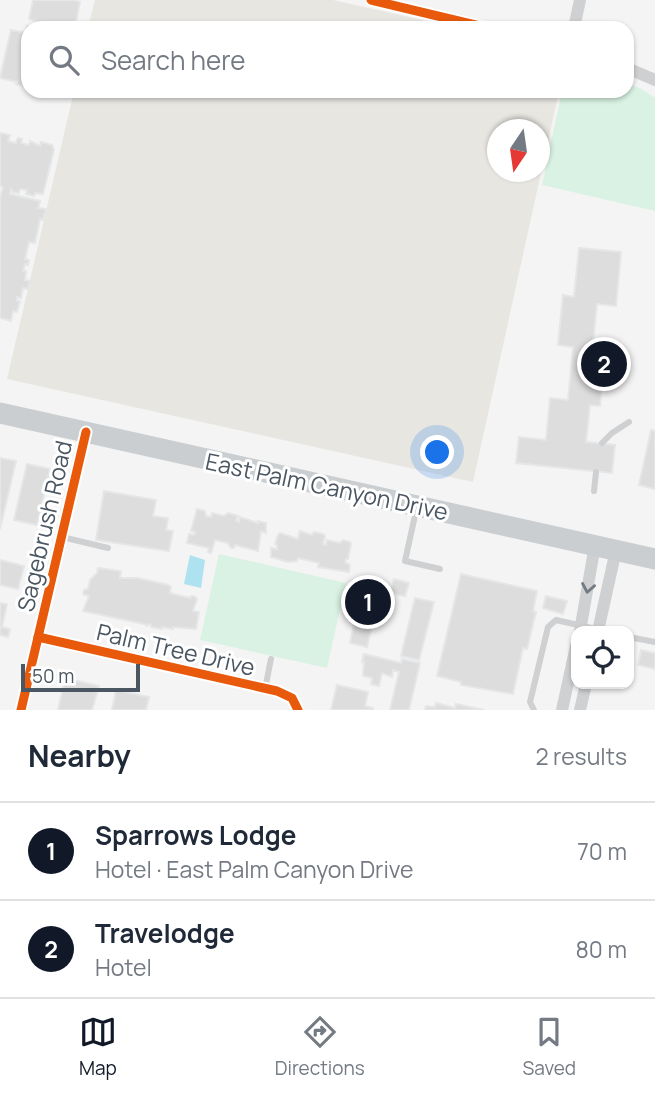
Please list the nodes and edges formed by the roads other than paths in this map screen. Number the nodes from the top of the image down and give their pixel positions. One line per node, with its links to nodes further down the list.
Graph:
1 (371, 0): 3 (street)
2 (580, 0): 4 (street)
3 (459, 21)
4 (576, 21)
5 (634, 71): 6 (street)
6 (655, 80)
7 (0, 412): 9 (main road, East Palm Canyon Drive)
8 (629, 422): 10 (lane)
9 (86, 432): 13 (main road, East Palm Canyon Drive); 14 (street, Sagebrush Road)
10 (602, 443)
11 (596, 472): 12 (lane)
12 (594, 491)
13 (417, 506): 15 (main road, East Palm Canyon Drive); 19 (lane)
14 (62, 537): 16 (lane); 23 (street, Sagebrush Road)
15 (595, 545): 17 (main road, East Palm Canyon Drive); 21 (street, one-way to 21)
16 (108, 548)
17 (617, 550): 18 (main road, East Palm Canyon Drive); 22 (street)
18 (655, 559)
19 (440, 569)
20 (574, 626): 32 (lane)
21 (580, 626)
22 (601, 626)
23 (38, 636): 28 (street, Palm Tree Drive); 30 (street, Sagebrush Road)
24 (634, 638): 25 (lane)
25 (655, 642)
26 (271, 659): 28 (lane)
27 (571, 669): 33 (street)
28 (265, 689): 31 (street, Palm Tree Drive)
29 (585, 689): 34 (street)
30 (21, 710)
31 (298, 710)
32 (534, 710)
33 (562, 710)
34 (580, 710)

